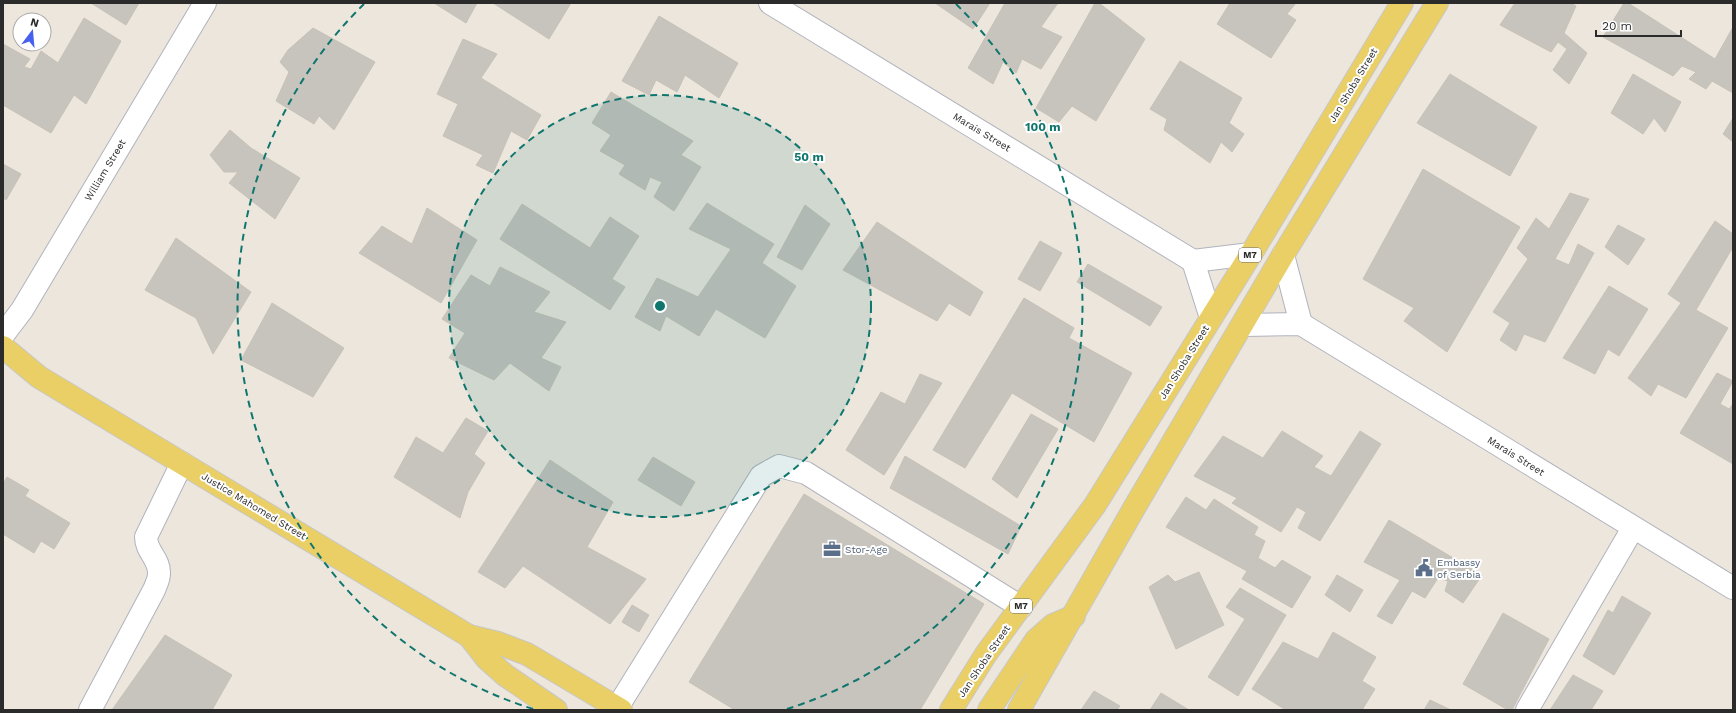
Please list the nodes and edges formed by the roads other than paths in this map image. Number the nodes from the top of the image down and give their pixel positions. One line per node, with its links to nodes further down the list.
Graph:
1 (205, 3): 11 (street, William Street)
2 (770, 3): 7 (street, Marais Street)
3 (1402, 3): 5 (main road, Jan Shoba Street / M7)
4 (1437, 3): 6 (main road)
5 (1251, 254): 7 (street); 8 (main road, Jan Shoba Street / M7)
6 (1283, 255): 9 (street); 10 (main road)
7 (1193, 261): 8 (street)
8 (1211, 318): 18 (main road, Jan Shoba Street / M7)
9 (1301, 324): 10 (street); 16 (street, Marais Street)
10 (1244, 325): 19 (main road)
11 (3, 335)
12 (3, 347): 14 (main road, Justice Mahomed Street)
13 (3, 367): 14 (main road, Justice Mahomed Street)
14 (40, 377): 15 (main road, Justice Mahomed Street)
15 (182, 463): 20 (main road, Justice Mahomed Street); 22 (street)
16 (1633, 528): 17 (street, Marais Street); 27 (street)
17 (1733, 588)
18 (1021, 606): 21 (street); 24 (main road, Jan Shoba Street / M7)
19 (1074, 616): 25 (main road); 26 (main road)
20 (469, 636): 21 (main road, Justice Mahomed Street); 23 (main road, Justice Mahomed Street)
21 (619, 709)
22 (90, 710)
23 (556, 710)
24 (951, 710)
25 (989, 710)
26 (1019, 710)
27 (1527, 710)

